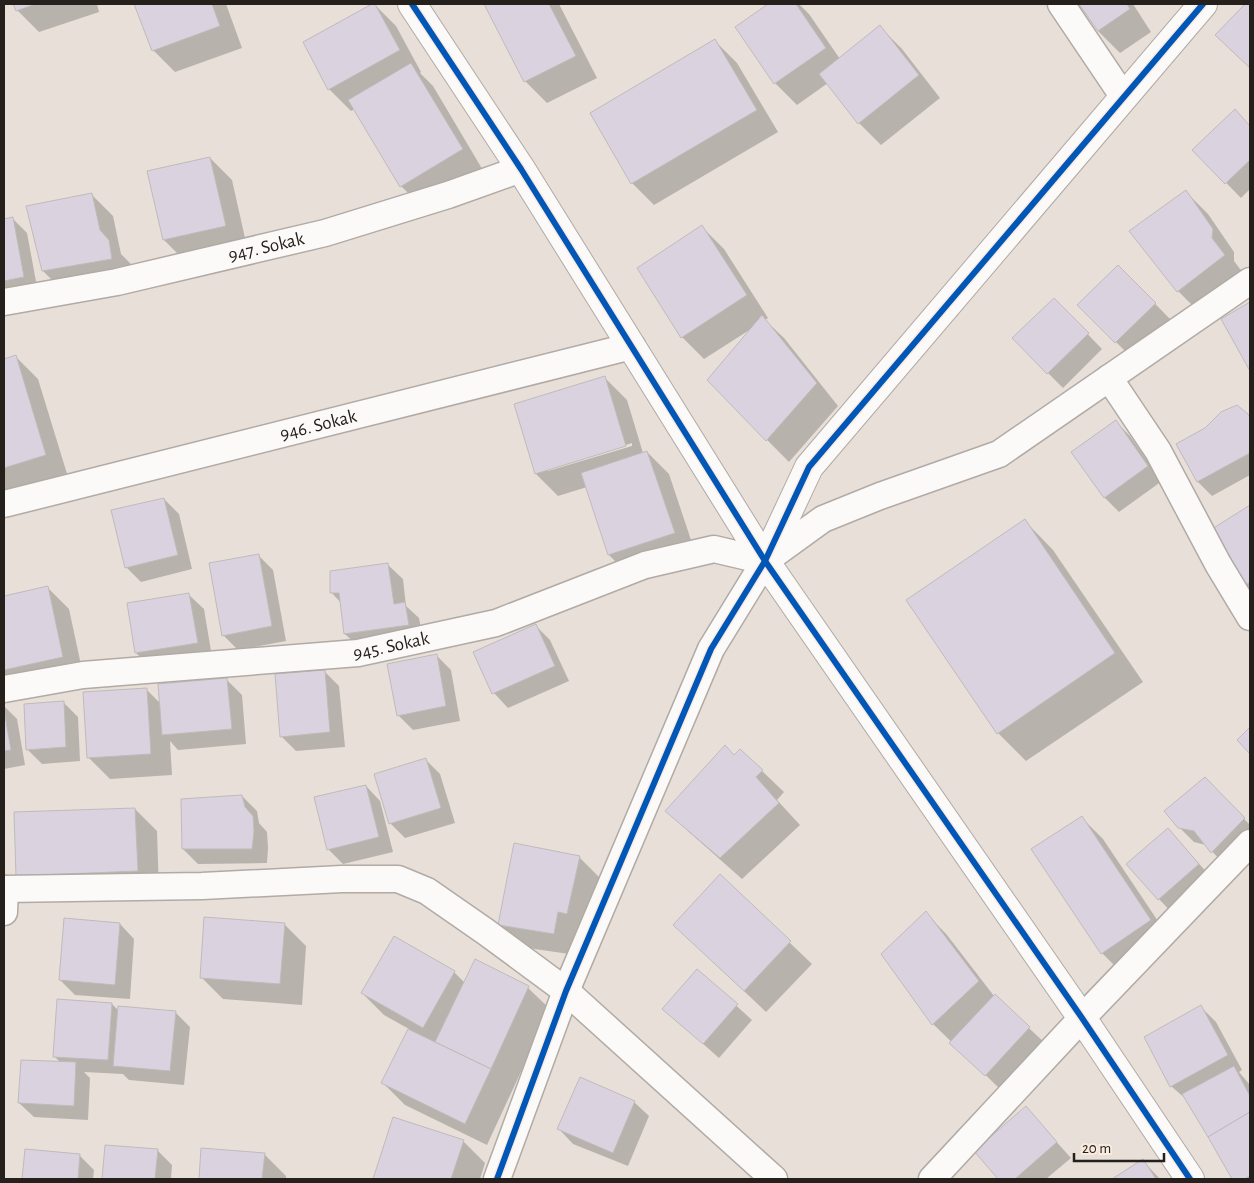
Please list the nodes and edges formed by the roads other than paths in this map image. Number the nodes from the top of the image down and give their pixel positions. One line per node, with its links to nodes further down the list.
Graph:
1 (412, 4): 5 (street)
2 (1061, 4): 4 (street)
3 (1202, 4): 4 (street)
4 (1123, 96): 11 (street)
5 (521, 169): 7 (street, 947. Sokak); 8 (street)
6 (1250, 281): 9 (street)
7 (4, 302)
8 (632, 346): 10 (street, 946. Sokak); 11 (street)
9 (1109, 378): 11 (street); 12 (street)
10 (4, 504)
11 (765, 561): 13 (street, 945. Sokak); 16 (street); 17 (street)
12 (1250, 617)
13 (4, 689)
14 (1250, 843): 17 (street)
15 (4, 897): 16 (street)
16 (566, 991): 18 (street); 19 (street)
17 (1082, 1018): 20 (street); 21 (street)
18 (497, 1179)
19 (774, 1179)
20 (932, 1179)
21 (1190, 1179)

